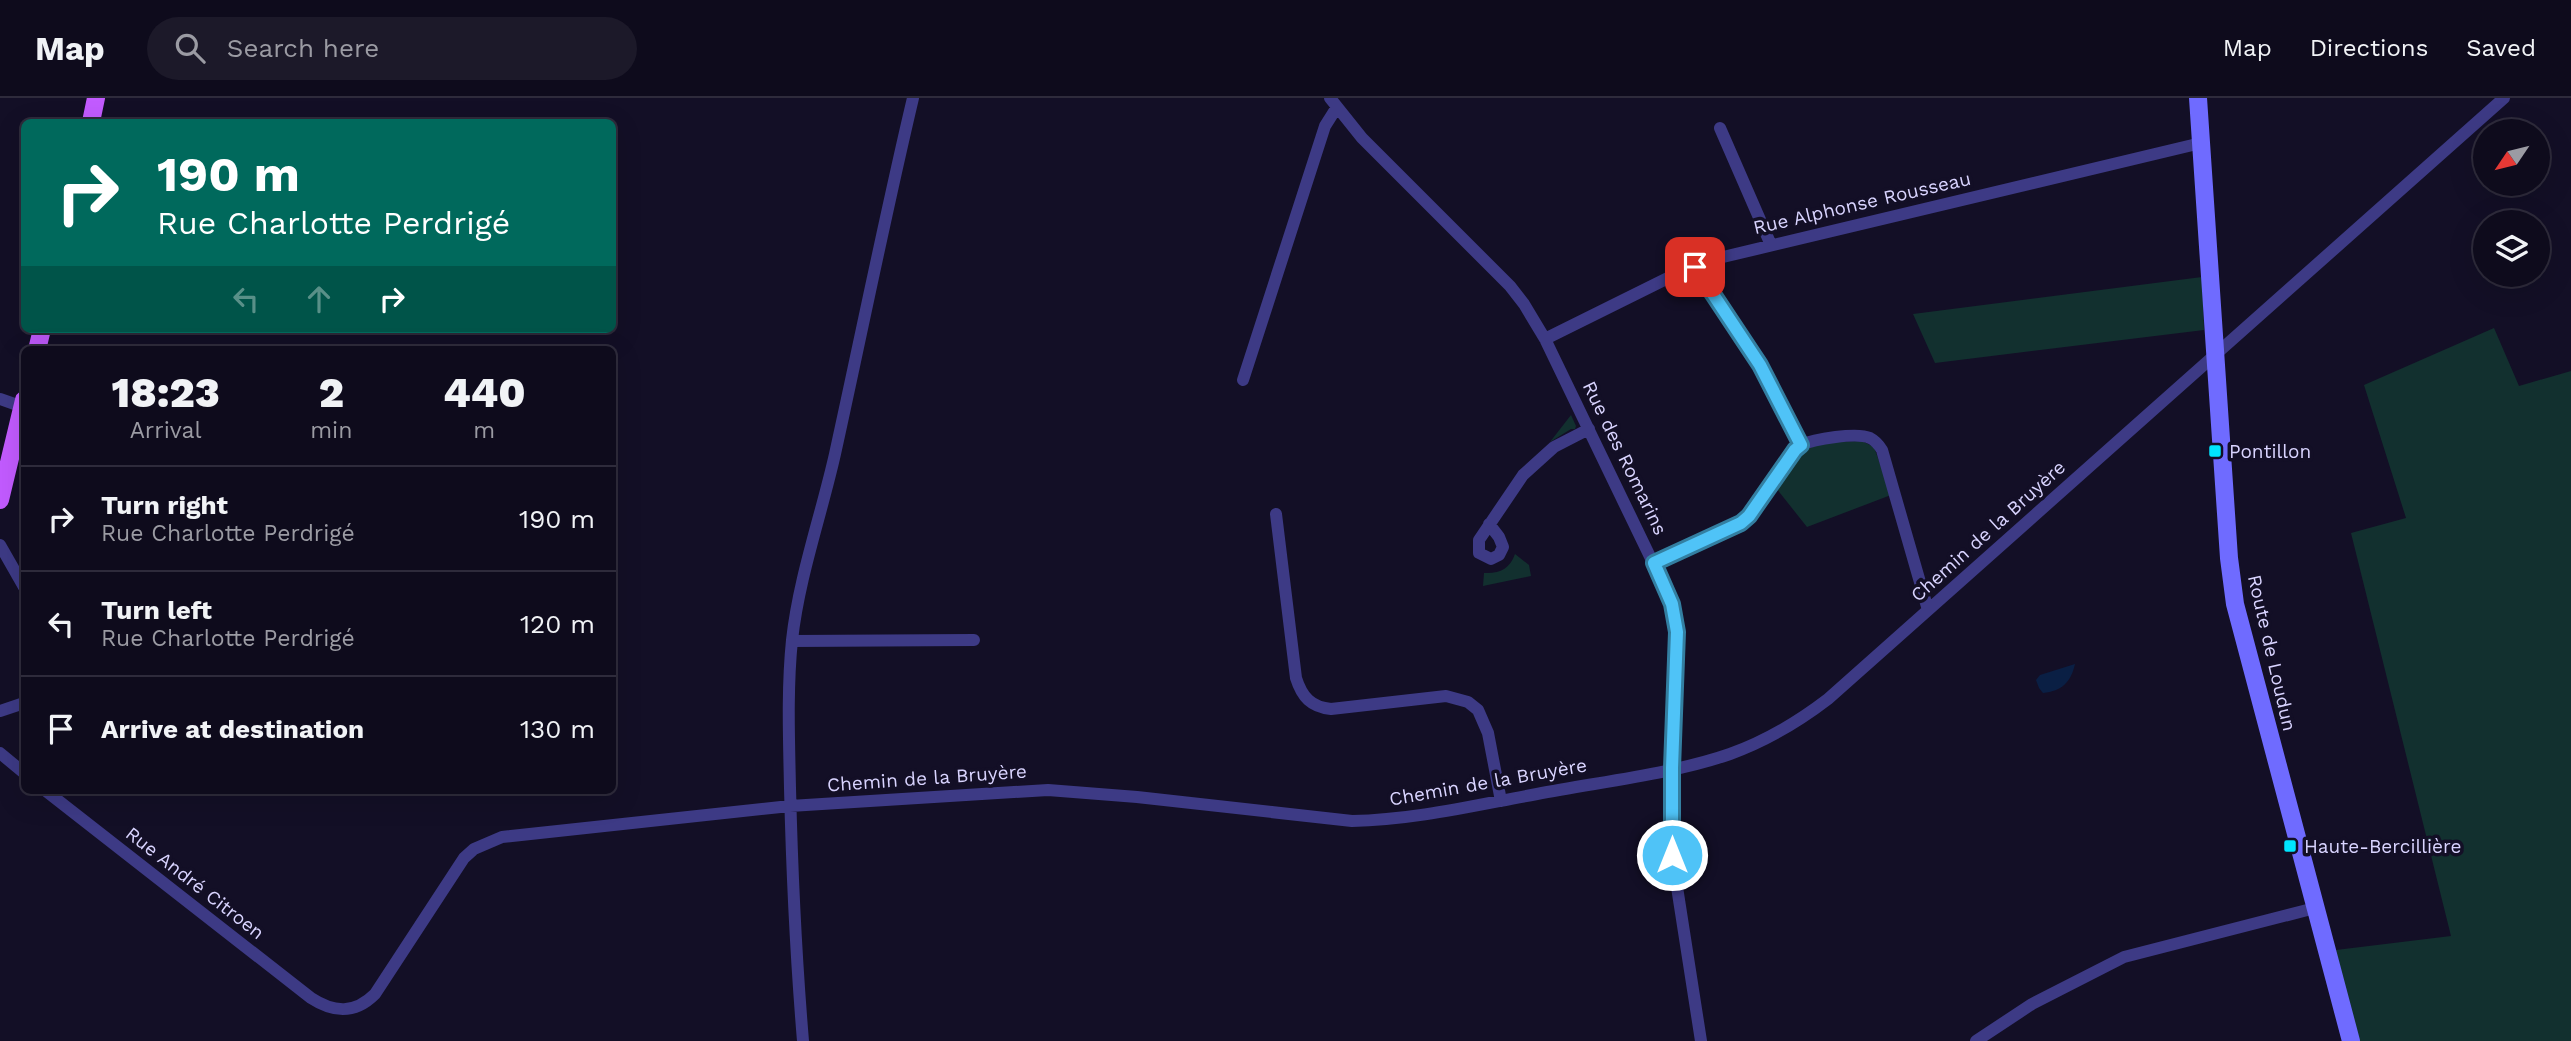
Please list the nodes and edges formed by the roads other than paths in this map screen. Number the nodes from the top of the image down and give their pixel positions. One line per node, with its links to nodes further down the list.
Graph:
1 (96, 98): 6 (main road)
2 (912, 98): 27 (street)
3 (2199, 98): 8 (main road, Route de Loudun)
4 (2504, 98): 12 (street, Chemin de la Bruyère)
5 (1333, 103): 11 (street, Rue des Romarins); 13 (street)
6 (92, 119)
7 (1720, 128): 9 (street)
8 (2202, 143): 9 (street, Rue Alphonse Rousseau); 12 (main road, Route de Loudun)
9 (1771, 245): 10 (street, Rue Alphonse Rousseau)
10 (1695, 267): 11 (street, Rue Alphonse Rousseau); 18 (street)
11 (1545, 339): 17 (street, Rue des Romarins)
12 (2215, 355): 25 (street, Chemin de la Bruyère); 36 (main road, Route de Loudun)
13 (1242, 380)
14 (0, 400): 15 (street)
15 (21, 403)
16 (21, 415): 19 (main road)
17 (1589, 429): 21 (street); 23 (street, Rue des Romarins)
18 (1801, 445): 23 (street); 25 (street)
19 (0, 500)
20 (1276, 514): 34 (street)
21 (1489, 524)
22 (0, 545): 24 (street)
23 (1654, 563): 31 (street, Rue des Romarins)
24 (21, 582)
25 (1928, 610): 31 (street, Chemin de la Bruyère)
26 (974, 640): 27 (street)
27 (792, 641): 35 (street)
28 (21, 704): 29 (street)
29 (0, 712)
30 (0, 753): 32 (street)
31 (1672, 768): 34 (street, Chemin de la Bruyère); 39 (street, Rue des Romarins)
32 (21, 770)
33 (50, 794): 37 (street, Rue André Citroen)
34 (1501, 801): 35 (street, Chemin de la Bruyère)
35 (790, 806): 37 (street, Chemin de la Bruyère); 38 (street)
36 (2315, 908): 40 (street); 41 (main road, Route de Loudun)
37 (321, 1005)
38 (803, 1041)
39 (1701, 1041)
40 (1976, 1041)
41 (2350, 1041)

